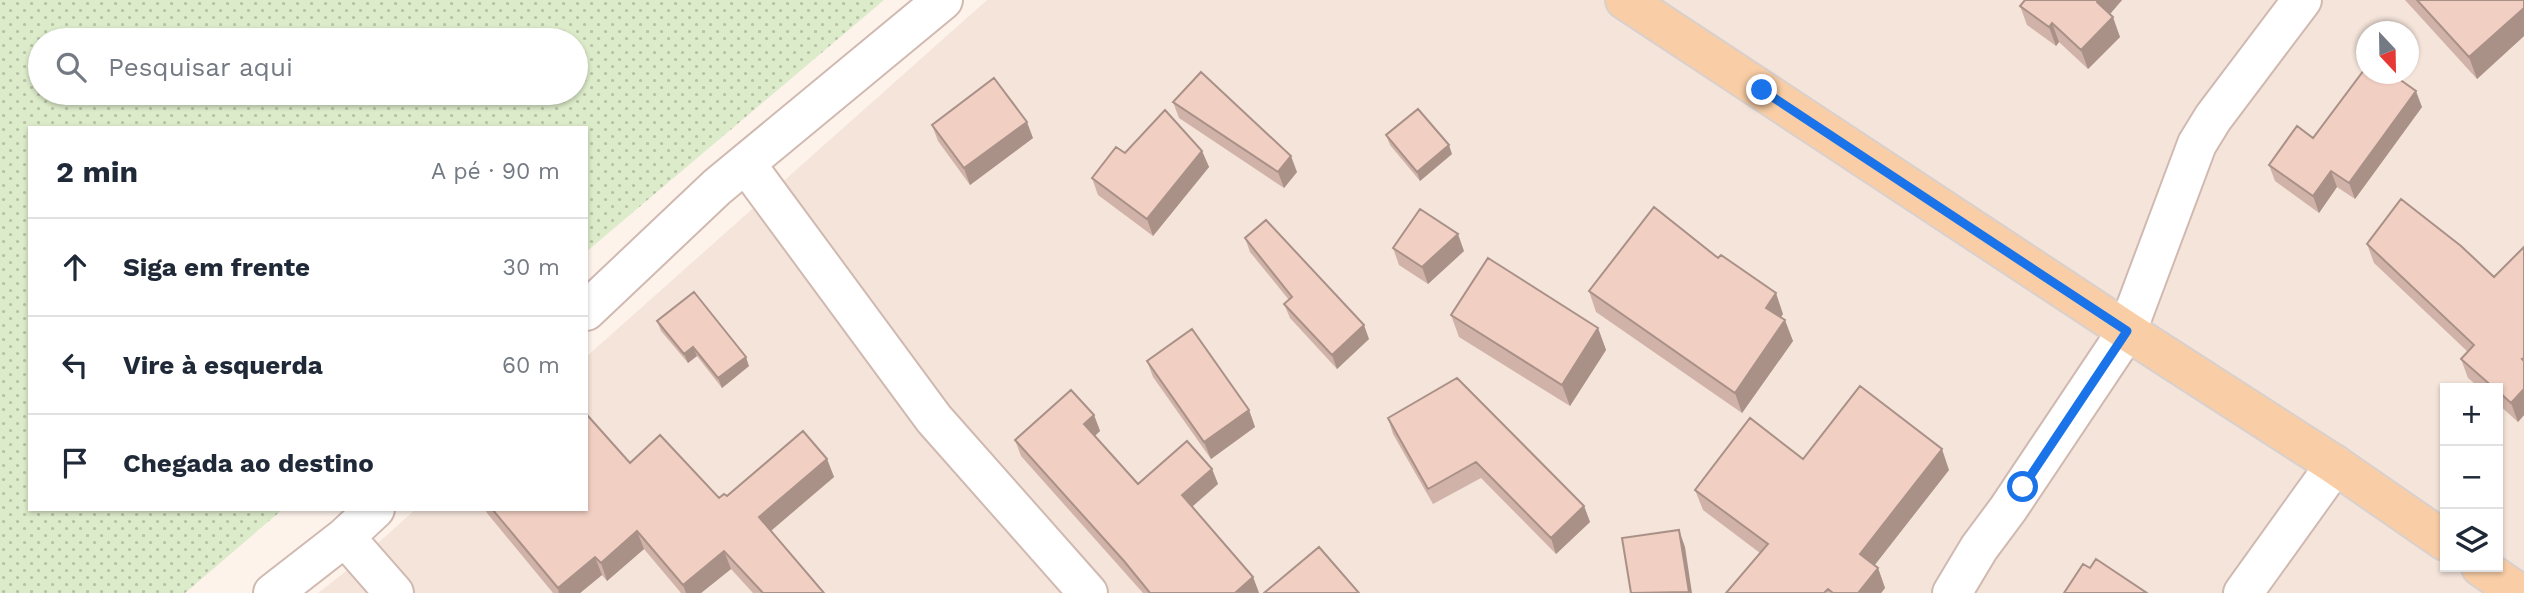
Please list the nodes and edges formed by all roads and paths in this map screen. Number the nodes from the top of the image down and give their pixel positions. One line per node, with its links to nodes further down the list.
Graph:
1 (943, 0): 4 (street)
2 (1625, 0): 6 (main road)
3 (2302, 0): 6 (street)
4 (746, 164): 5 (street); 13 (street)
5 (588, 309)
6 (2127, 331): 7 (main road); 14 (street)
7 (2336, 465): 10 (main road); 15 (street)
8 (373, 511): 9 (street)
9 (345, 537): 11 (street); 12 (street)
10 (2440, 538)
11 (273, 593)
12 (394, 593)
13 (1088, 593)
14 (1952, 593)
15 (2243, 593)

